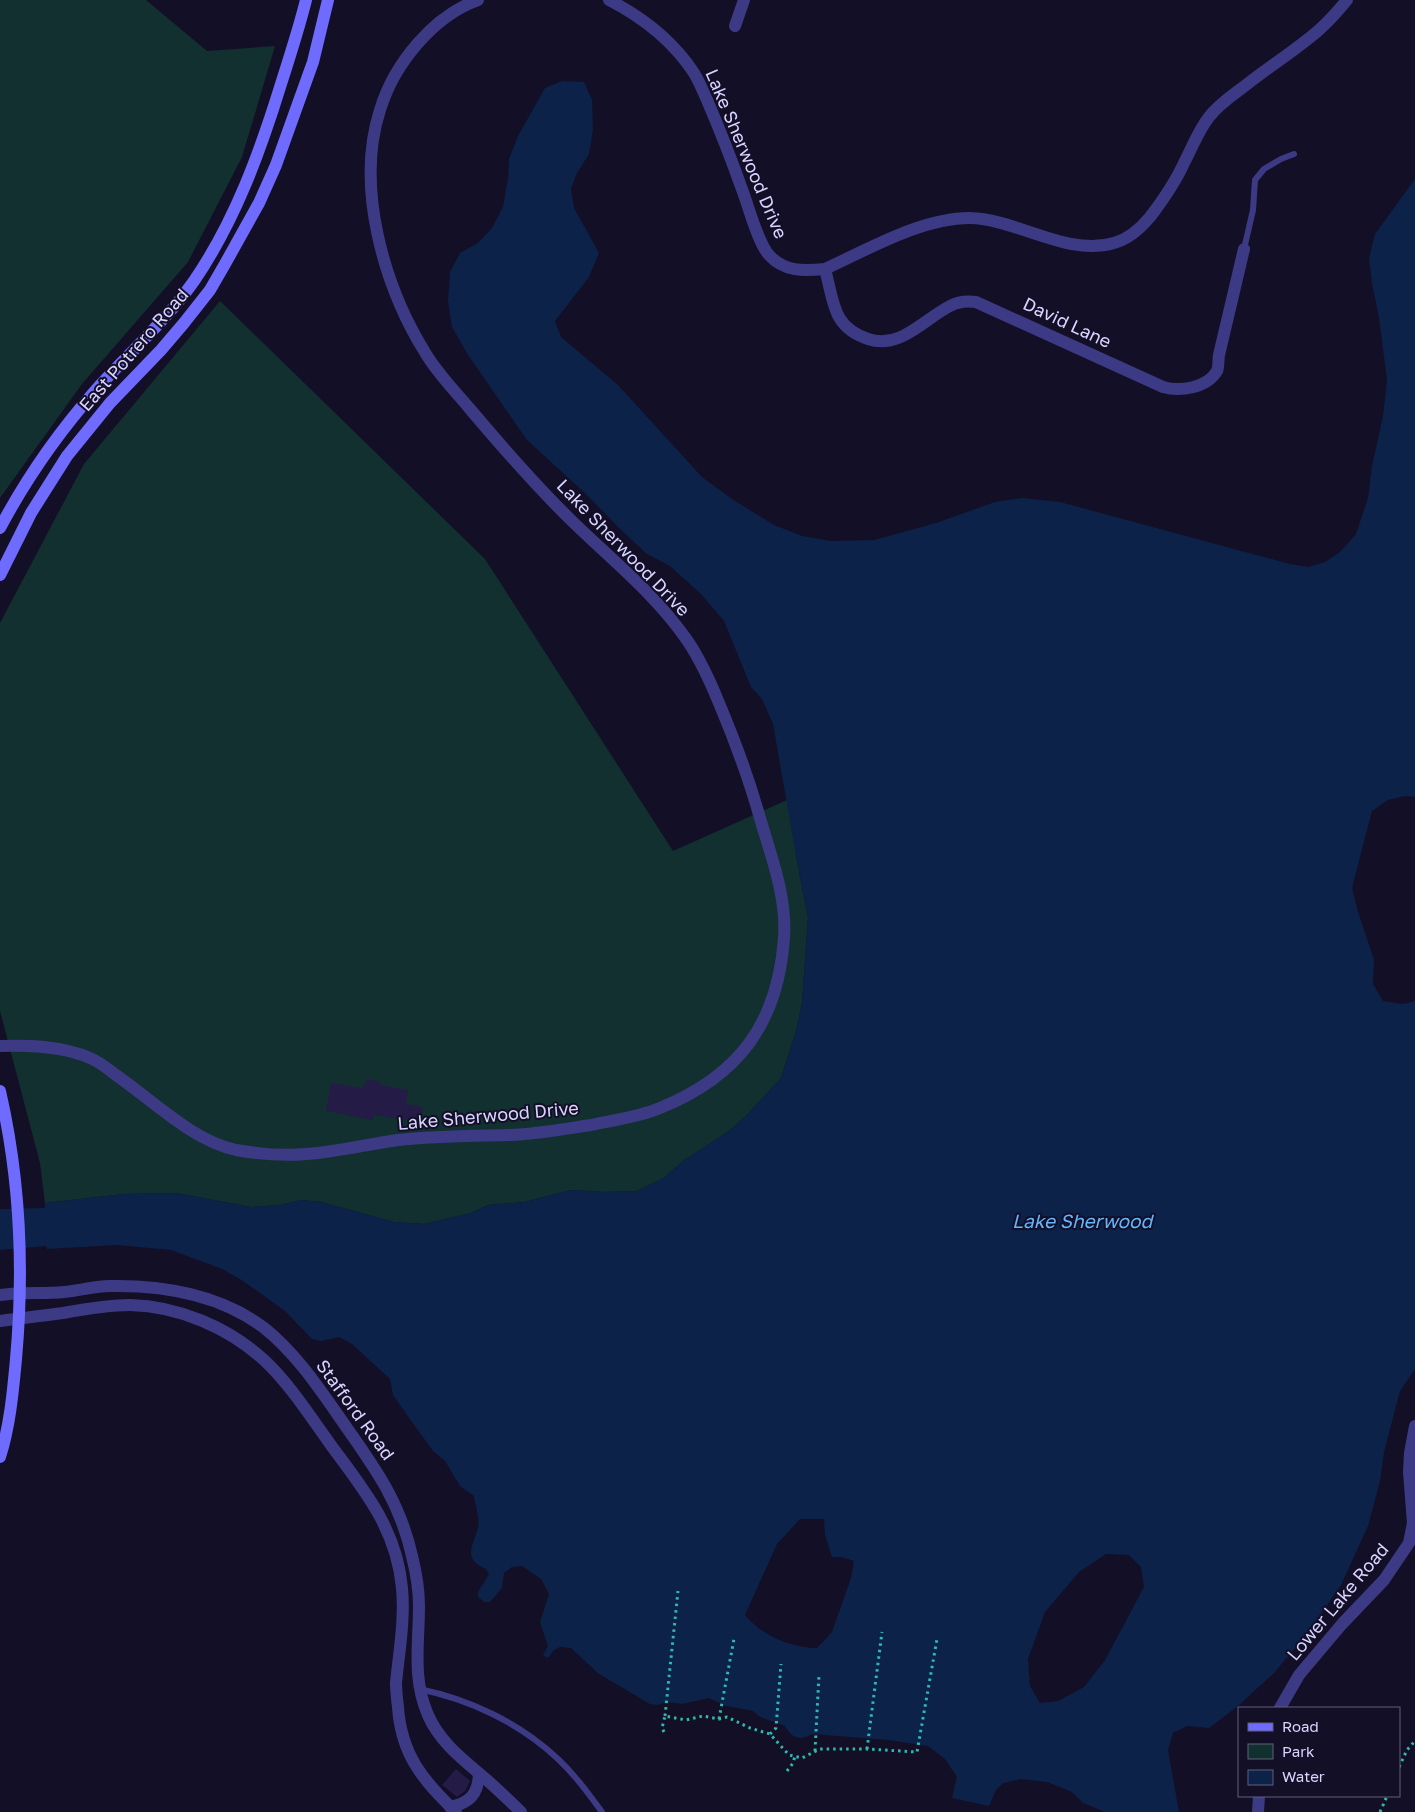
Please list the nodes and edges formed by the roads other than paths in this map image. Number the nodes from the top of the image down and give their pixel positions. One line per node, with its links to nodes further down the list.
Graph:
1 (306, 0): 12 (street, East Potrero Road)
2 (328, 0): 13 (street, East Potrero Road)
3 (478, 0): 7 (street, Lake Sherwood Drive)
4 (608, 0): 11 (street, Lake Sherwood Drive)
5 (744, 0): 8 (street)
6 (1347, 0): 11 (street, Lake Sherwood Drive)
7 (460, 3): 14 (street, Lake Sherwood Drive)
8 (735, 26)
9 (1294, 154): 10 (lane)
10 (1244, 249): 11 (street, David Lane)
11 (825, 269)
12 (0, 528)
13 (0, 575)
14 (0, 1046)
15 (0, 1091): 16 (street)
16 (21, 1292): 17 (street, Stafford Road); 18 (street); 22 (street, Stafford Road)
17 (0, 1294)
18 (20, 1318): 19 (street); 21 (street); 26 (street)
19 (0, 1321)
20 (1415, 1426): 23 (street, Lower Lake Road)
21 (0, 1457)
22 (419, 1689): 24 (street, Stafford Road); 28 (lane)
23 (1281, 1707)
24 (479, 1774): 26 (street); 27 (street, Stafford Road)
25 (1259, 1797): 29 (street)
26 (453, 1810)
27 (521, 1812)
28 (602, 1812)
29 (1258, 1812)

